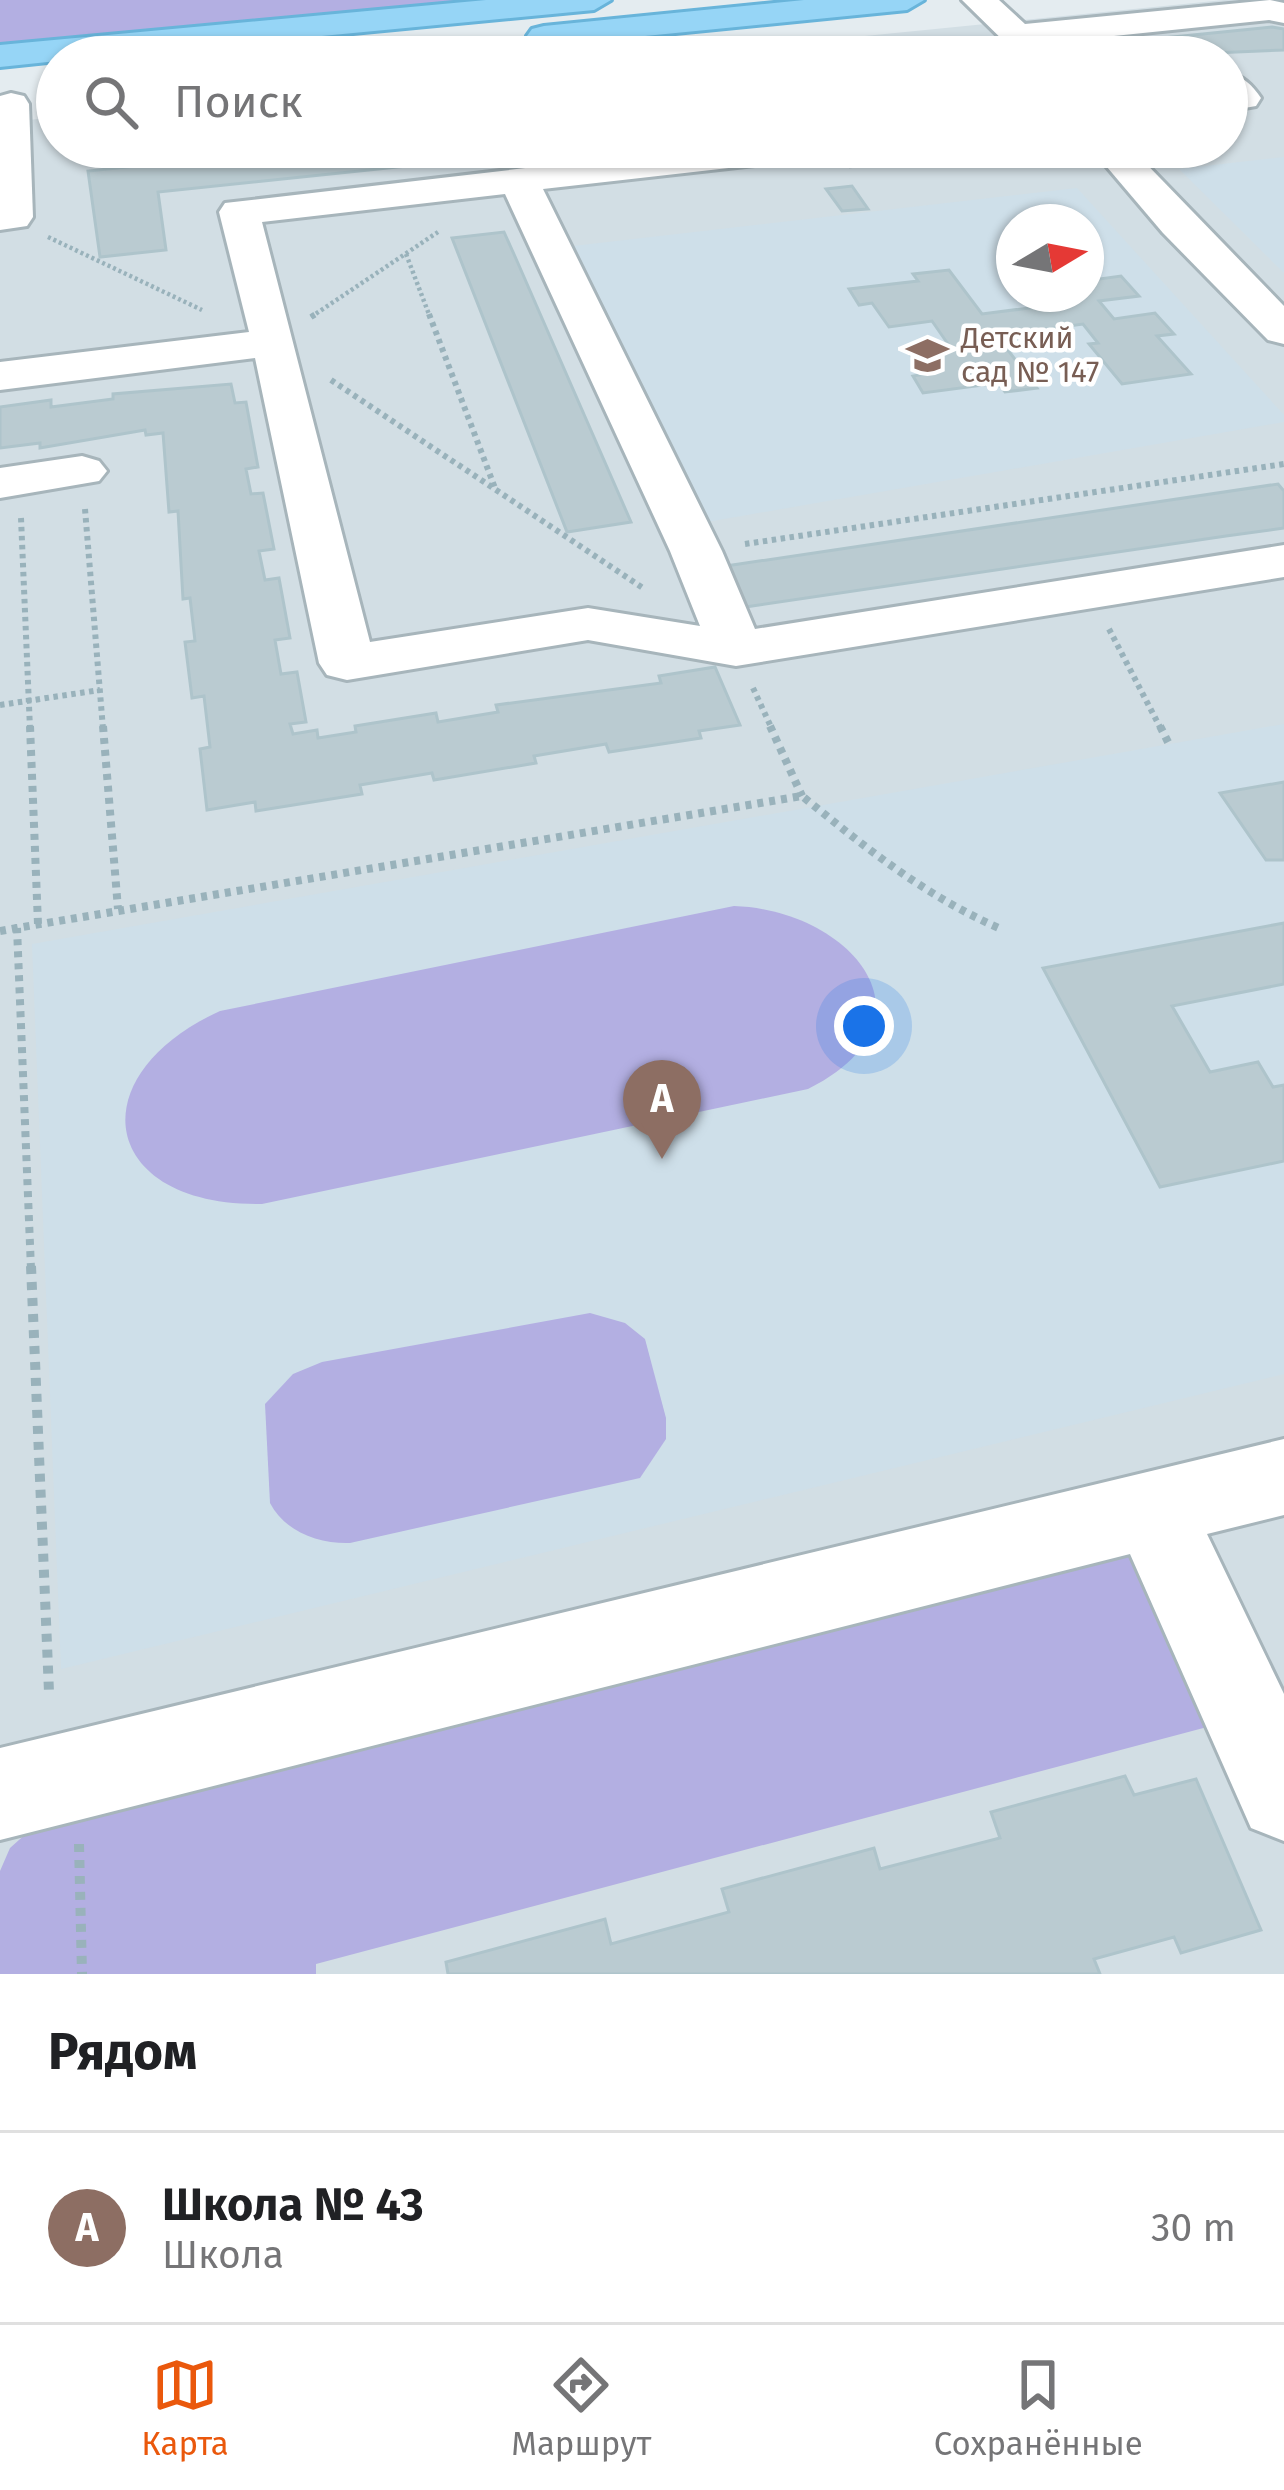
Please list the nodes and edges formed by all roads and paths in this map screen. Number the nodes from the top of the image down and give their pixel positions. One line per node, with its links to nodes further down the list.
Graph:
1 (594, 0): 5 (main road)
2 (907, 0): 6 (main road)
3 (979, 0): 7 (lane)
4 (1284, 13): 8 (lane)
5 (212, 36)
6 (539, 36)
7 (1019, 36)
8 (1096, 36)
9 (36, 53): 10 (main road)
10 (0, 56)
11 (36, 89): 12 (main road)
12 (5, 97): 16 (lane)
13 (618, 168): 15 (lane)
14 (1127, 168): 18 (lane)
15 (518, 179): 20 (path); 22 (lane); 28 (lane)
16 (6, 218): 22 (path)
17 (1229, 219): 18 (lane)
18 (1177, 224): 19 (lane); 21 (lane)
19 (1131, 228)
20 (406, 254): 22 (path); 27 (path)
21 (1284, 331)
22 (274, 342): 23 (lane); 27 (path); 31 (lane)
23 (0, 376)
24 (1284, 464): 28 (path)
25 (82, 471): 26 (lane); 32 (path)
26 (10, 482): 33 (path)
27 (496, 490): 31 (path)
28 (696, 551): 31 (lane)
29 (1284, 561): 30 (lane)
30 (1092, 592): 31 (lane); 35 (path)
31 (736, 650): 36 (path)
32 (100, 690): 33 (path); 37 (path)
33 (28, 700): 34 (path); 38 (path)
34 (0, 705)
35 (1169, 744)
36 (802, 796): 37 (path); 40 (path)
37 (118, 909): 38 (path)
38 (38, 924): 39 (path)
39 (17, 928): 41 (path); 44 (path)
40 (1001, 929)
41 (0, 931)
42 (1284, 1477): 43 (lane)
43 (1152, 1509): 45 (lane); 46 (lane)
44 (49, 1692)
45 (0, 1794)
46 (1284, 1795)
47 (79, 1835): 48 (path)
48 (82, 1974)

